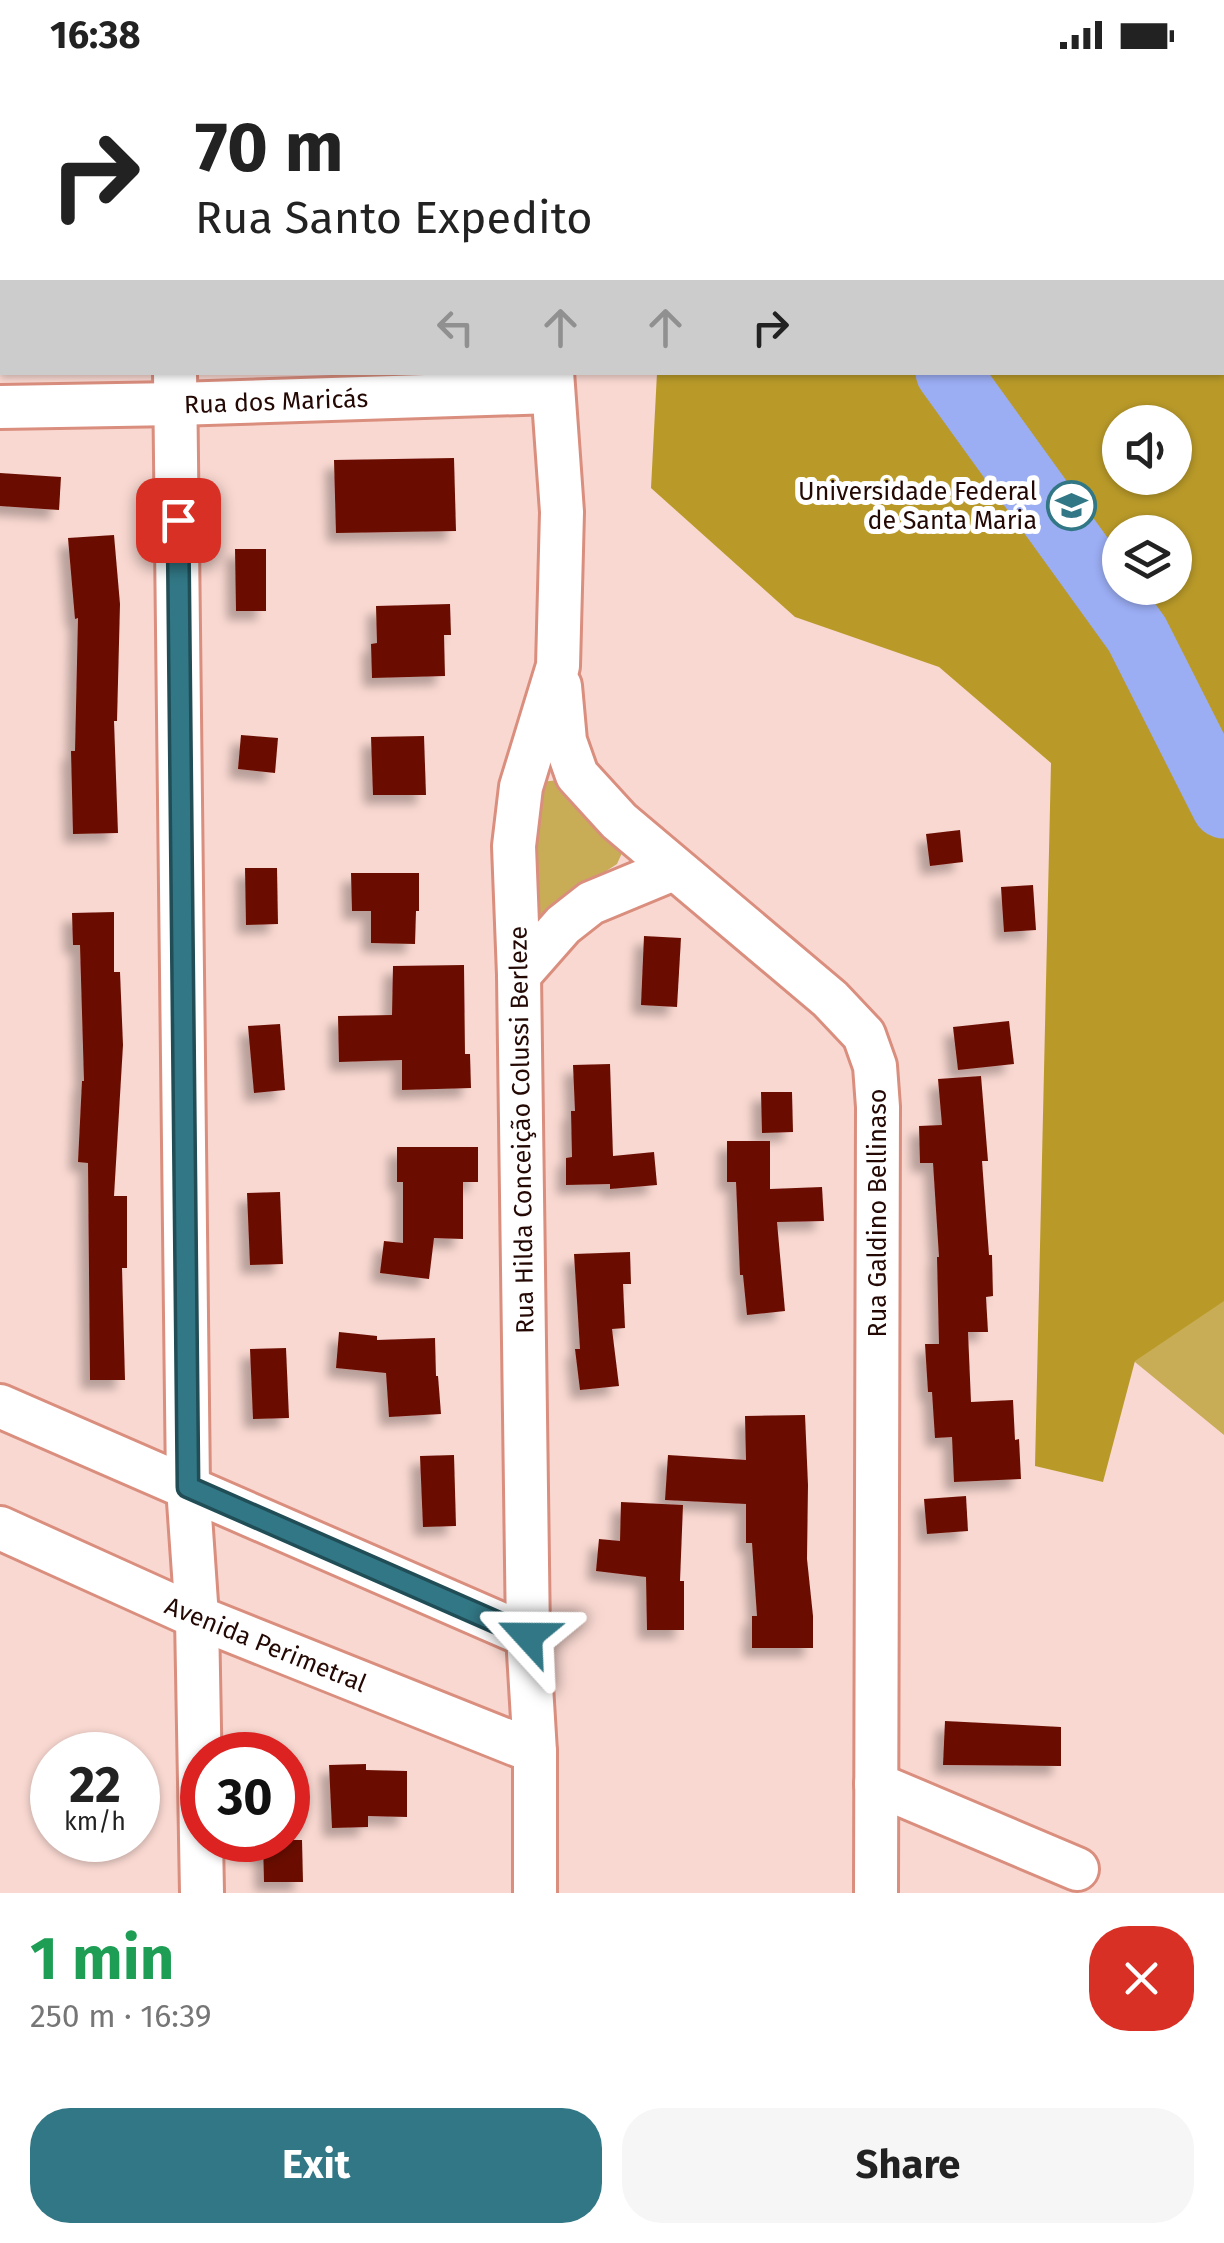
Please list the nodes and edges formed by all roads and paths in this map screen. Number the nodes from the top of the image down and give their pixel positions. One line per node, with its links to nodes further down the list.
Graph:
1 (552, 382): 2 (street, Rua dos Maricás); 4 (street, Rua Hilda Conceição Colussi Berleze)
2 (176, 388): 3 (street, Rua dos Maricás); 10 (street)
3 (0, 407)
4 (558, 666): 5 (street, Rua Galdino Bellinaso); 6 (street, Rua Hilda Conceição Colussi Berleze)
5 (573, 763): 6 (street); 7 (street, Rua Galdino Bellinaso)
6 (526, 770): 8 (street, Rua Hilda Conceição Colussi Berleze)
7 (673, 869): 8 (street); 15 (street, Rua Galdino Bellinaso)
8 (520, 976): 13 (street, Rua Hilda Conceição Colussi Berleze)
9 (0, 1406): 10 (street)
10 (188, 1487): 12 (street); 13 (street)
11 (0, 1528): 12 (street, Avenida Perimetral)
12 (197, 1617): 14 (street, Avenida Perimetral); 17 (street)
13 (528, 1636): 14 (street, Rua Hilda Conceição Colussi Berleze)
14 (535, 1752): 18 (street, Rua Hilda Conceição Colussi Berleze)
15 (876, 1784): 16 (street); 19 (street, Rua Galdino Bellinaso)
16 (1077, 1869)
17 (202, 1893)
18 (535, 1893)
19 (876, 1893)

